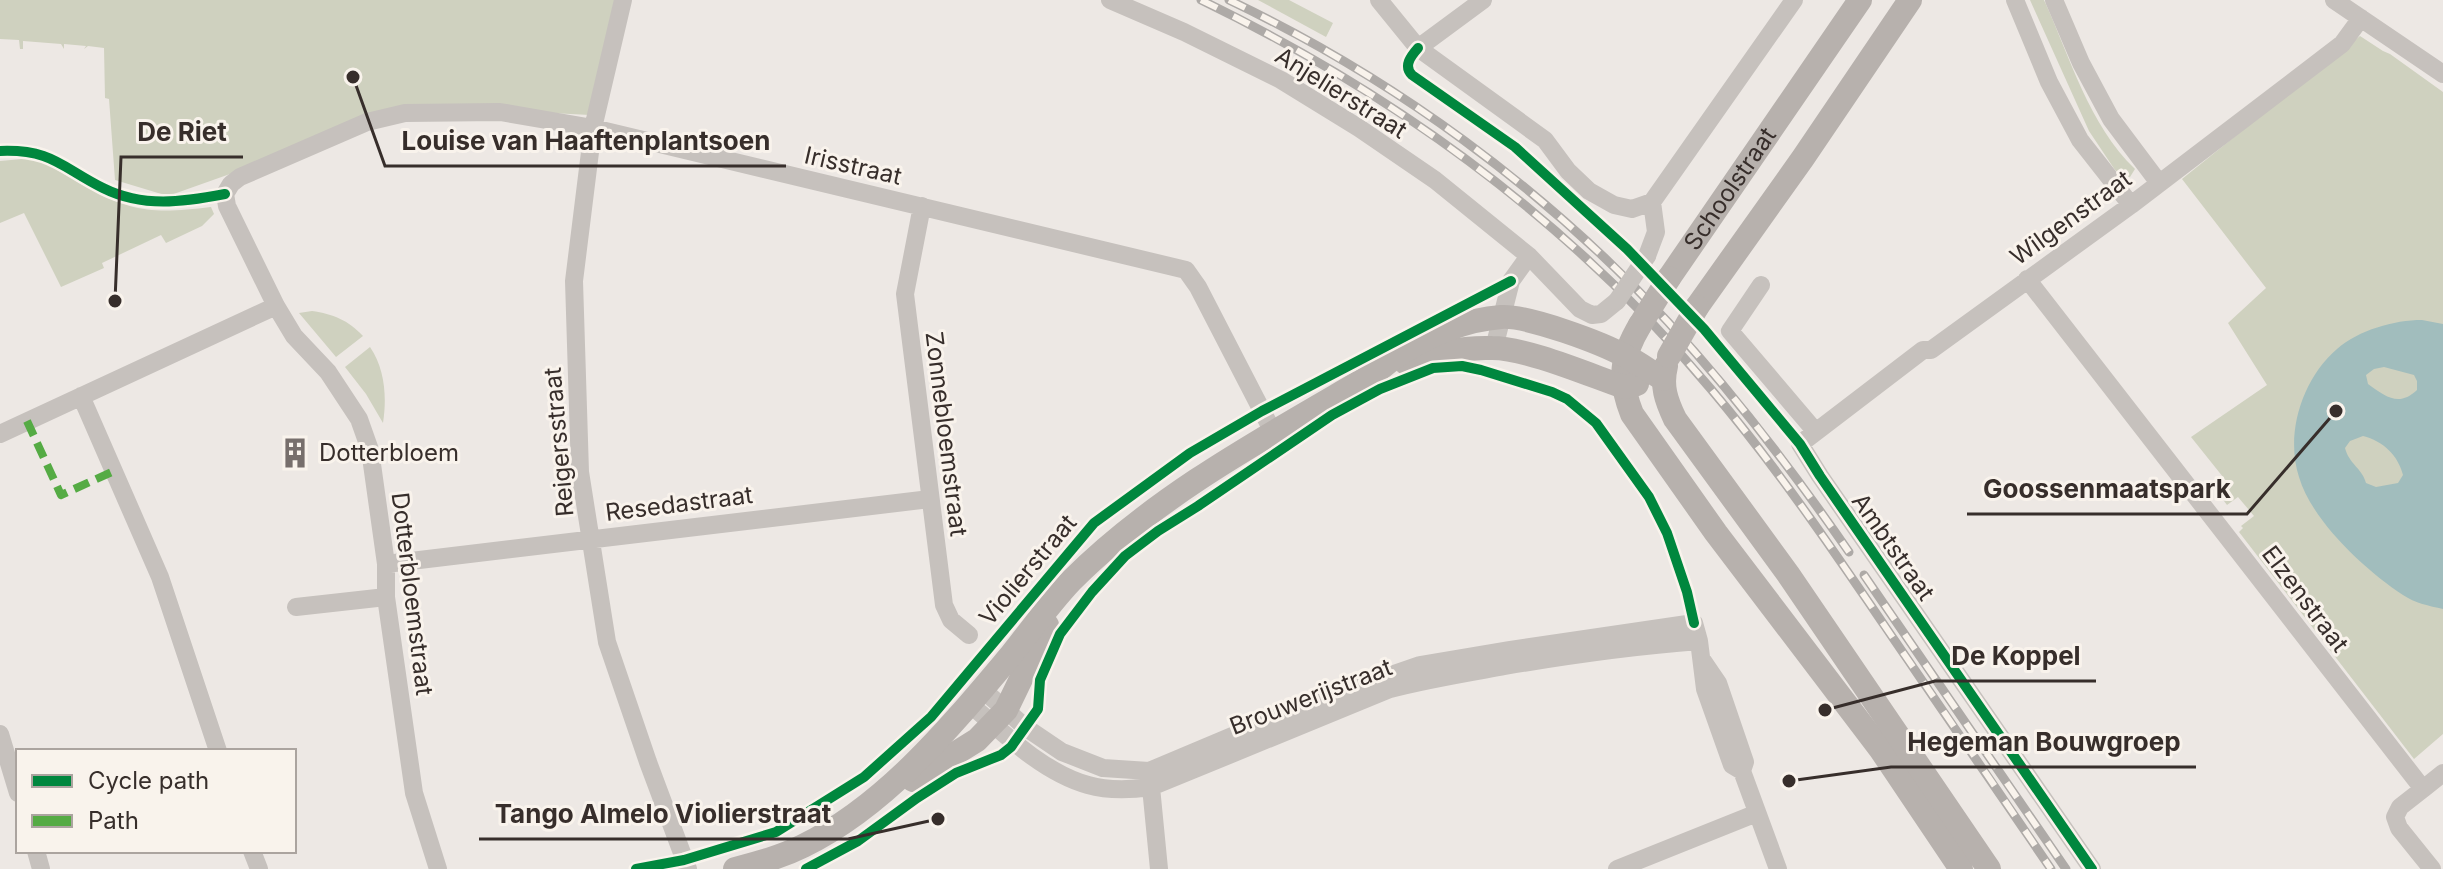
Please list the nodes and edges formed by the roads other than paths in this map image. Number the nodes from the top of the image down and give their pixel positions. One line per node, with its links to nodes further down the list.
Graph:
1 (623, 0): 14 (street, Reigersstraat)
2 (1110, 0): 20 (street, Anjelierstraat)
3 (1379, 0): 12 (street)
4 (1483, 0): 12 (street)
5 (1794, 0): 17 (street)
6 (1910, 0): 28 (main road, Schoolstraat, bridge)
7 (2015, 0): 18 (street)
8 (2054, 0): 16 (street)
9 (2334, 0): 11 (street)
10 (1851, 3): 27 (main road, Schoolstraat, bridge)
11 (2361, 18): 13 (street); 16 (street, Wilgenstraat)
12 (1418, 48): 17 (street)
13 (2443, 74)
14 (593, 128): 15 (street, Irisstraat); 19 (street, Irisstraat); 37 (street, Reigersstraat)
15 (240, 177): 24 (street, Dotterbloemstraat)
16 (2159, 183): 18 (street, Wilgenstraat)
17 (1652, 202): 23 (street, Schoolstraat, bridge)
18 (2131, 205): 21 (street, Wilgenstraat)
19 (922, 206): 32 (street, Irisstraat); 36 (street, Zonnebloemstraat)
20 (1529, 256): 23 (street, Anjelierstraat); 25 (street)
21 (2027, 279): 33 (street, Wilgenstraat); 50 (street, Elzenstraat)
22 (1761, 285): 33 (street)
23 (1617, 301)
24 (276, 306): 31 (street); 38 (street, Dotterbloemstraat)
25 (1503, 317): 26 (street); 27 (main road, Violierstraat); 29 (main road, Violierstraat)
26 (1494, 348): 29 (main road, Violierstraat); 30 (main road, Violierstraat)
27 (1624, 355): 28 (main road, Violierstraat); 30 (main road, Schoolstraat)
28 (1666, 368): 30 (main road); 60 (main road)
29 (1376, 373): 32 (main road, Violierstraat)
30 (1624, 387): 59 (main road)
31 (81, 396): 34 (street); 46 (street)
32 (1273, 432): 39 (main road, Violierstraat)
33 (1816, 432): 35 (street, Wilgenstraat)
34 (0, 434)
35 (1800, 444): 61 (street, Ambtstraat)
36 (930, 499): 37 (street, Resedastraat); 42 (street, Zonnebloemstraat)
37 (592, 538): 38 (street, Resedastraat); 54 (street, Reigersstraat)
38 (386, 564): 40 (street, Dotterbloemstraat)
39 (1071, 581): 43 (main road, Violierstraat); 44 (main road, Violierstraat)
40 (386, 597): 41 (street); 53 (street, Dotterbloemstraat)
41 (296, 607)
42 (969, 635)
43 (976, 696): 44 (street, Brouwerijstraat); 52 (main road, Violierstraat)
44 (1000, 717): 48 (street, Brouwerijstraat); 52 (main road, Violierstraat)
45 (0, 734): 49 (street)
46 (217, 749)
47 (2443, 773): 50 (street)
48 (1150, 779): 51 (street, Brouwerijstraat); 56 (street)
49 (16, 786)
50 (2423, 789): 62 (street)
51 (1757, 813): 57 (street); 58 (street)
52 (845, 820): 55 (main road, Violierstraat)
53 (438, 869)
54 (688, 869)
55 (735, 869)
56 (1159, 869)
57 (1617, 869)
58 (1778, 869)
59 (1961, 869)
60 (1989, 869)
61 (2092, 869)
62 (2432, 869)

